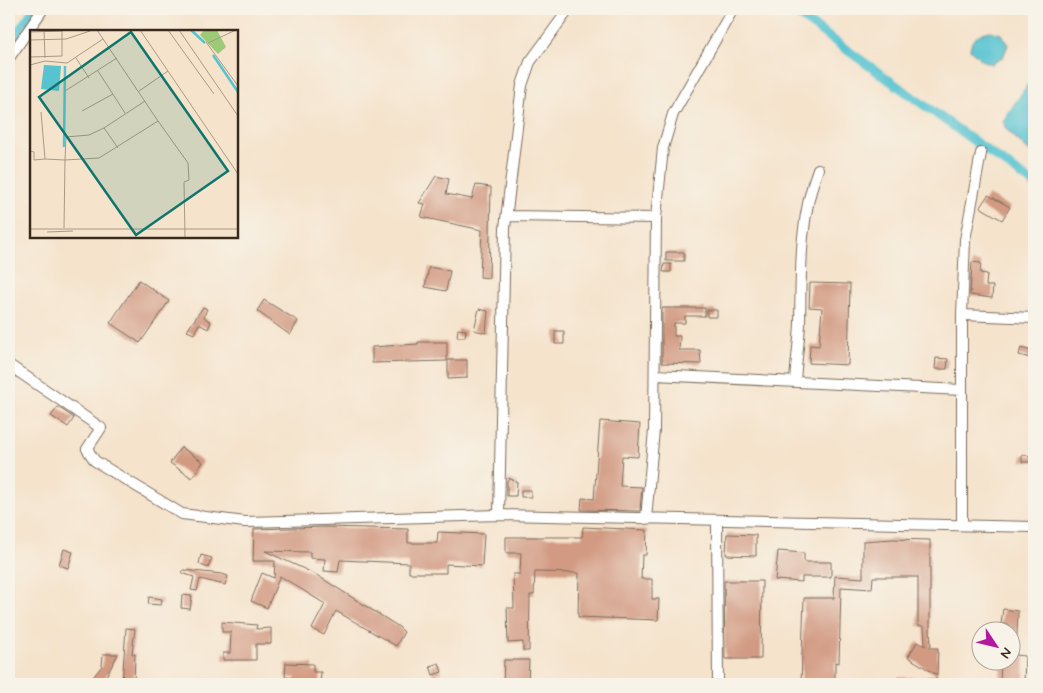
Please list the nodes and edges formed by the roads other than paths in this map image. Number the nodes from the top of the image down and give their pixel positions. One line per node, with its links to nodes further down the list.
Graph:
1 (569, 9): 7 (street)
2 (733, 9): 8 (street)
3 (39, 10): 4 (street)
4 (9, 58)
5 (981, 153): 9 (street)
6 (818, 169): 13 (street)
7 (507, 216): 8 (street); 15 (street)
8 (656, 218): 12 (street)
9 (962, 316): 10 (street); 14 (street)
10 (1034, 318)
11 (9, 365): 15 (street)
12 (655, 375): 13 (street); 16 (street)
13 (795, 382): 14 (street)
14 (962, 390): 18 (street)
15 (499, 515): 16 (street)
16 (646, 519): 17 (street)
17 (717, 521): 18 (street); 20 (street)
18 (962, 525): 19 (street)
19 (1034, 527)
20 (718, 684)

